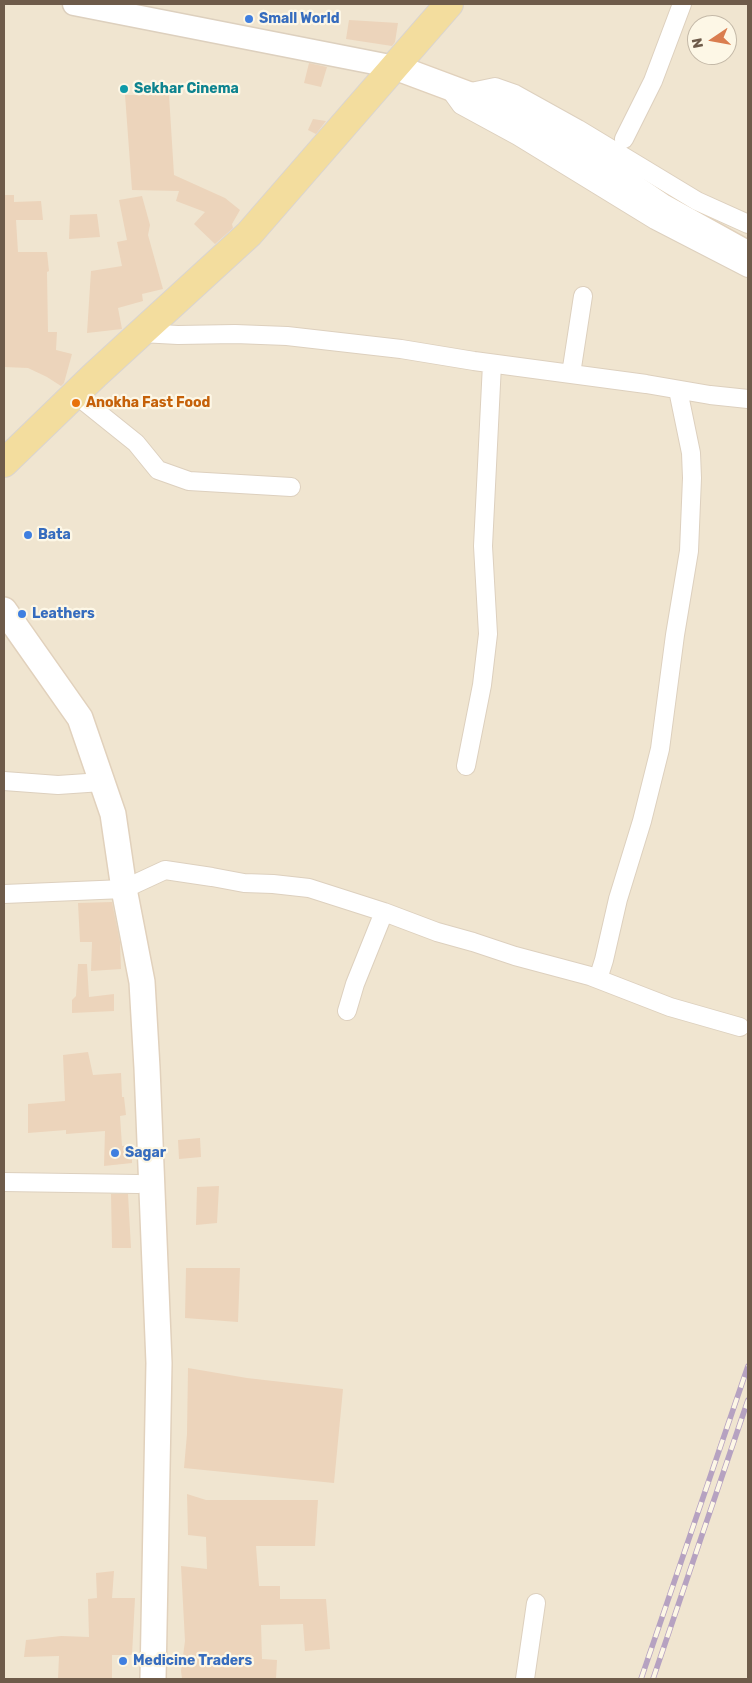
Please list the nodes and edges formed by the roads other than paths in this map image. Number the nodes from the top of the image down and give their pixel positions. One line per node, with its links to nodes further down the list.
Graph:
1 (74, 4): 4 (street)
2 (448, 4): 4 (main road)
3 (682, 4): 6 (street)
4 (395, 67): 5 (main road); 11 (main road)
5 (464, 93): 7 (street); 8 (main road); 9 (street)
6 (624, 139)
7 (748, 224)
8 (748, 254)
9 (748, 268)
10 (583, 296): 13 (street)
11 (141, 333): 12 (street); 15 (main road)
12 (492, 364): 13 (street); 20 (street)
13 (571, 374): 14 (street)
14 (678, 390): 16 (street); 26 (street)
15 (76, 394): 17 (main road); 18 (street)
16 (748, 399)
17 (4, 463)
18 (291, 486)
19 (4, 610): 22 (main road)
20 (466, 766)
21 (4, 781): 22 (street)
22 (102, 782): 23 (main road)
23 (124, 889): 24 (street); 25 (street); 29 (main road)
24 (4, 894)
25 (384, 912): 26 (street); 27 (street)
26 (598, 979): 28 (street)
27 (347, 1012)
28 (740, 1027)
29 (147, 1068): 31 (main road); 34 (main road); 35 (main road)
30 (4, 1182): 31 (street)
31 (138, 1184): 33 (main road)
32 (536, 1603): 36 (street)
33 (144, 1679)
34 (154, 1679)
35 (164, 1679)
36 (525, 1679)

